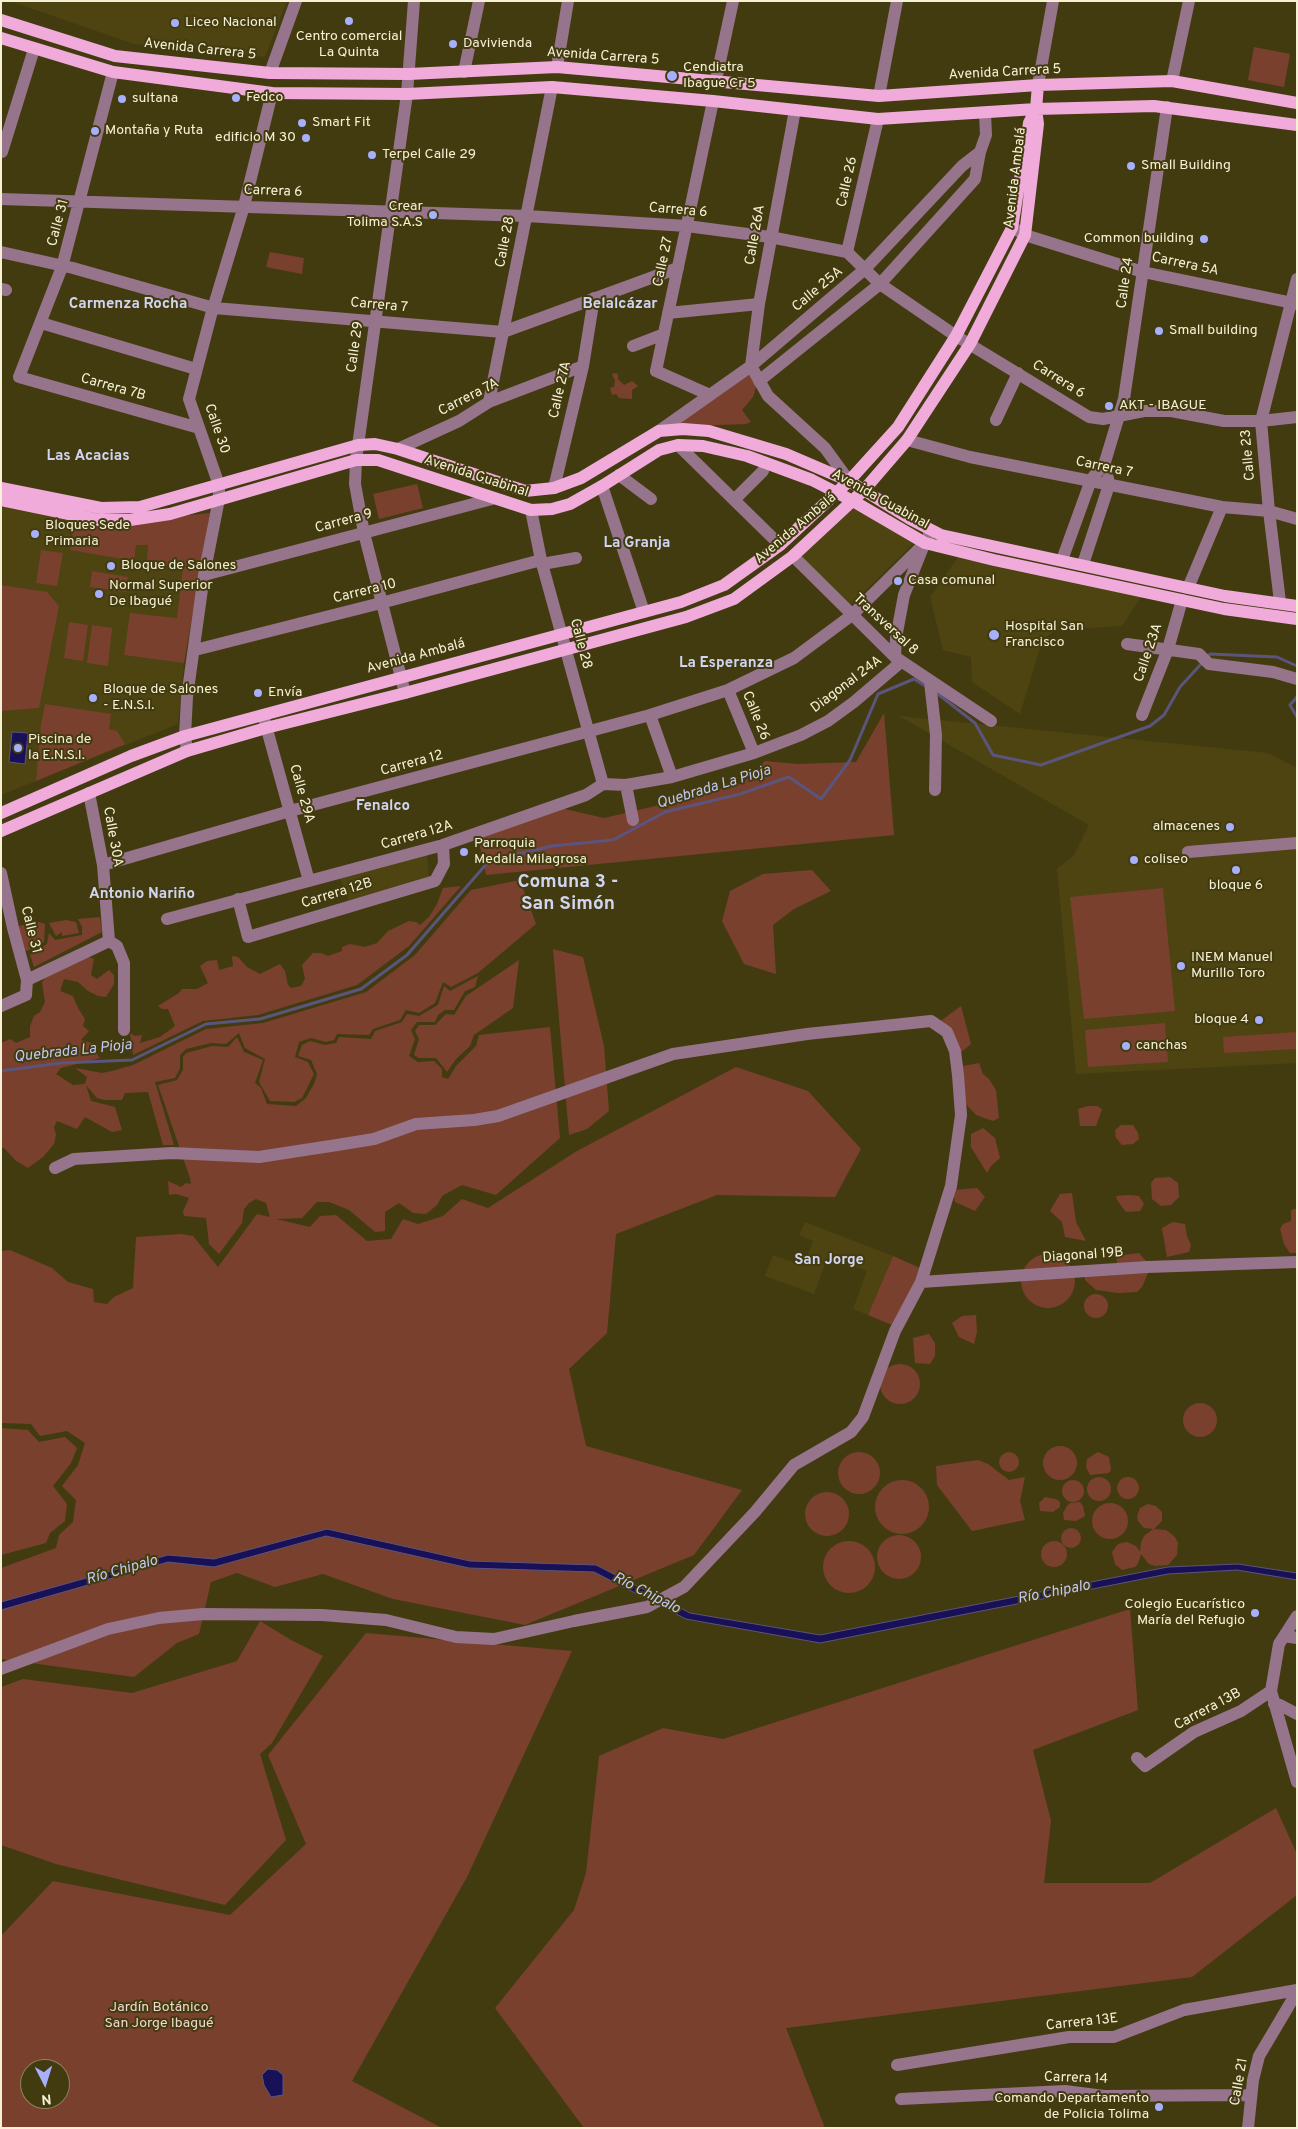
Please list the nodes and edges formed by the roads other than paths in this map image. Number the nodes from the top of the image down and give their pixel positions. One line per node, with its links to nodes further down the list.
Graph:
1 (296, 1): 15 (street)
2 (414, 1): 16 (street, Calle 29)
3 (479, 1): 14 (street)
4 (568, 1): 12 (street)
5 (733, 1): 17 (street)
6 (897, 1): 23 (street)
7 (1054, 1): 19 (street)
8 (1190, 1): 18 (street)
9 (1, 20): 15 (main road, Avenida Carrera 5)
10 (1, 38): 11 (main road)
11 (34, 49): 13 (main road); 32 (street)
12 (557, 67): 14 (main road, Avenida Carrera 5); 17 (main road, Avenida Carrera 5)
13 (113, 72): 21 (main road); 36 (street, Calle 31)
14 (464, 72): 16 (main road, Avenida Carrera 5)
15 (270, 73): 16 (main road, Avenida Carrera 5)
16 (409, 74): 22 (street, Calle 29)
17 (716, 80): 23 (main road, Avenida Carrera 5)
18 (1172, 81): 19 (main road, Avenida Carrera 5); 25 (main road, Avenida Carrera 5)
19 (1038, 85): 23 (main road, Avenida Carrera 5); 27 (main road)
20 (552, 88): 22 (main road); 24 (main road); 39 (street, Calle 28)
21 (272, 93): 22 (main road); 37 (street, Calle 30)
22 (407, 94): 38 (street, Calle 29)
23 (879, 96)
24 (713, 101): 28 (main road); 40 (street, Calle 27)
25 (1297, 102)
26 (1167, 107): 27 (main road); 31 (main road); 50 (street, Calle 24)
27 (1036, 109): 29 (main road); 41 (main road, Avenida Ambalá); 42 (main road, Avenida Ambalá)
28 (795, 110): 30 (main road); 43 (street, Calle 26A)
29 (985, 112): 30 (main road); 34 (street)
30 (878, 119): 46 (street, Calle 26)
31 (1297, 125)
32 (5, 131): 33 (street)
33 (2, 152)
34 (980, 152): 49 (street, Calle 25A); 52 (street)
35 (1, 199): 36 (street, Carrera 6)
36 (80, 203): 37 (street, Carrera 6); 47 (street, Calle 31)
37 (244, 206): 38 (street, Carrera 6); 56 (street, Calle 30)
38 (390, 211): 39 (street, Carrera 6); 58 (street, Calle 29)
39 (527, 216): 40 (street, Carrera 6); 60 (street, Calle 28)
40 (687, 226): 43 (street, Carrera 6); 48 (street, Calle 27)
41 (1012, 228): 42 (street, Carrera 5A); 62 (main road, Avenida Ambalá)
42 (1025, 235): 50 (street, Carrera 5A); 63 (main road, Avenida Ambalá)
43 (770, 237): 46 (street, Carrera 6); 54 (street, Calle 26A)
44 (1, 244): 47 (street, Carrera 7)
45 (1, 252): 47 (street, Carrera 7)
46 (848, 252): 49 (street, Carrera 6)
47 (66, 266): 56 (street, Carrera 7); 59 (street, Calle 31)
48 (678, 268): 53 (street, Carrera 7); 57 (street, Calle 27)
49 (865, 270): 52 (street, Carrera 6); 66 (street, Calle 25A)
50 (1143, 272): 55 (street, Carrera 5A); 73 (street, Calle 24)
51 (1297, 279): 55 (street, Calle 23)
52 (880, 284): 62 (street, Carrera 6); 70 (street)
53 (594, 298): 60 (street, Carrera 7); 65 (street, Calle 27A)
54 (759, 304): 57 (street); 66 (street, Calle 26A)
55 (1294, 304): 76 (street, Calle 23)
56 (214, 308): 58 (street, Carrera 7); 67 (street, Calle 30)
57 (668, 313): 61 (street, Calle 27)
58 (375, 321): 60 (street, Carrera 7); 80 (street, Calle 29)
59 (41, 322): 67 (street); 69 (street, Calle 31)
60 (503, 332): 72 (street, Calle 28)
61 (664, 334): 64 (street); 71 (street, Calle 27)
62 (956, 336): 63 (street, Carrera 6); 88 (main road, Avenida Ambalá)
63 (970, 344): 68 (street, Carrera 6); 79 (main road, Avenida Ambalá)
64 (632, 346)
65 (583, 366): 72 (street, Carrera 7A); 93 (street, Calle 27A)
66 (751, 366): 70 (street); 71 (street, Calle 25A)
67 (196, 369): 77 (street, Calle 30)
68 (1018, 373): 73 (street, Carrera 6); 75 (street)
69 (18, 377): 77 (street, Carrera 7B)
70 (759, 381): 88 (street)
71 (710, 395): 78 (street, Calle 25A)
72 (488, 402): 82 (street, Carrera 7A)
73 (1119, 416): 76 (street, Carrera 6); 84 (street, Calle 24)
74 (1297, 417): 76 (street, Carrera 6)
75 (996, 420)
76 (1261, 421): 104 (street, Calle 23)
77 (199, 428): 89 (street, Calle 30)
78 (659, 431): 88 (main road, Avenida Guabinal); 93 (main road, Avenida Guabinal)
79 (907, 440): 87 (street, Carrera 7); 94 (main road, Avenida Ambalá)
80 (358, 445): 82 (main road, Avenida Guabinal); 83 (street, Calle 29); 89 (main road, Avenida Guabinal)
81 (678, 445): 86 (main road, Avenida Guabinal); 95 (main road, Avenida Guabinal); 100 (street)
82 (398, 449): 93 (main road, Avenida Guabinal)
83 (356, 460): 96 (main road, Avenida Guabinal); 97 (main road, Avenida Guabinal); 107 (street, Calle 29)
84 (1105, 462): 87 (street, Calle 24); 90 (street, Calle 24)
85 (763, 471): 100 (street)
86 (619, 476): 91 (main road, Avenida Guabinal); 98 (street)
87 (1091, 480): 90 (street, Carrera 7); 112 (street, Calle 24)
88 (849, 481): 94 (main road, Avenida Guabinal); 95 (main road, Avenida Ambalá)
89 (220, 484): 92 (main road, Avenida Guabinal); 97 (street, Calle 30)
90 (1109, 485): 102 (street, Carrera 7); 114 (street, Calle 24)
91 (602, 486): 103 (main road, Avenida Guabinal); 120 (street)
92 (1, 488)
93 (554, 488)
94 (864, 490): 101 (main road, Avenida Ambalá); 106 (main road, Avenida Guabinal)
95 (838, 492): 101 (main road, Avenida Guabinal); 109 (main road, Avenida Ambalá)
96 (492, 498): 103 (main road, Avenida Guabinal); 107 (street, Carrera 9)
97 (219, 499): 99 (main road, Avenida Guabinal); 115 (street, Calle 30)
98 (651, 499)
99 (1, 500)
100 (734, 500): 109 (street)
101 (853, 501): 108 (main road, Avenida Guabinal); 110 (main road, Avenida Ambalá)
102 (1222, 507): 104 (street, Carrera 7); 116 (street, Calle 23A)
103 (531, 510): 113 (street, Calle 28)
104 (1269, 511): 105 (street, Carrera 7); 117 (street, Calle 23)
105 (1297, 519)
106 (931, 531): 108 (street); 112 (main road, Avenida Guabinal)
107 (364, 533): 115 (street, Carrera 9); 118 (street, Calle 29)
108 (925, 543): 116 (main road, Avenida Guabinal); 121 (street, Carrera 12); 128 (street)
109 (780, 545): 120 (main road, Avenida Ambalá)
110 (793, 556): 121 (street, Transversal 8); 125 (main road, Avenida Ambalá)
111 (576, 558): 113 (street, Carrera 10)
112 (1062, 560): 114 (main road, Avenida Guabinal)
113 (541, 562): 118 (street, Carrera 10); 123 (street, Calle 28)
114 (1082, 564): 116 (main road, Avenida Guabinal)
115 (204, 575): 127 (street, Calle 30)
116 (1185, 594): 117 (main road, Avenida Guabinal); 122 (main road, Avenida Guabinal); 126 (street, Calle 23A)
117 (1280, 602): 119 (main road, Avenida Guabinal)
118 (381, 604): 127 (street, Carrera 10); 129 (street, Calle 29)
119 (1297, 606)
120 (644, 612): 123 (main road, Avenida Ambalá)
121 (852, 615): 128 (street, Transversal 8); 132 (street, Carrera 12)
122 (1297, 619)
123 (562, 633): 125 (street, Calle 28); 129 (main road, Avenida Ambalá)
124 (1128, 644): 126 (street)
125 (566, 649): 133 (main road, Avenida Ambalá); 139 (street, Calle 28)
126 (1168, 649): 130 (street); 136 (street, Calle 23A)
127 (195, 650): 140 (street, Calle 30)
128 (898, 659): 131 (street, Transversal 8); 142 (street, Diagonal 24A)
129 (401, 677): 133 (street, Calle 29); 134 (main road, Avenida Ambalá)
130 (1297, 680)
131 (930, 682): 137 (street, Transversal 8); 146 (street)
132 (728, 690): 135 (street, Carrera 12); 142 (street, Calle 26)
133 (405, 693): 138 (main road, Avenida Ambalá)
134 (263, 715): 138 (street, Calle 29A); 140 (main road, Avenida Ambalá)
135 (650, 715): 139 (street, Carrera 12); 143 (street)
136 (1142, 715)
137 (991, 722)
138 (266, 728): 141 (main road, Avenida Ambalá); 148 (street, Calle 29A)
139 (587, 732): 144 (street, Calle 28); 148 (street, Carrera 12)
140 (185, 736): 141 (street, Calle 30); 149 (main road, Avenida Ambalá)
141 (187, 752): 147 (main road, Avenida Ambalá)
142 (754, 753): 143 (street)
143 (670, 772): 145 (street)
144 (603, 784): 145 (street); 153 (street, Carrera 12A)
145 (626, 785): 150 (street)
146 (935, 790)
147 (89, 793): 151 (main road, Avenida Ambalá); 155 (street, Calle 30A)
148 (290, 811): 155 (street, Carrera 12); 157 (street, Calle 29A)
149 (1, 813)
150 (633, 820)
151 (1, 832)
152 (1297, 843): 154 (street)
153 (443, 845): 157 (street, Carrera 12A); 158 (street, Carrera 12B)
154 (1188, 852)
155 (103, 865): 161 (street, Calle 30A)
156 (1, 873): 160 (street, Calle 31)
157 (309, 880): 158 (street, Carrera 12A)
158 (238, 899): 159 (street, Carrera 12A)
159 (167, 919)
160 (7, 930): 162 (street, Calle 31)
161 (110, 941): 162 (street); 164 (street, Calle 30A)
162 (27, 980): 163 (street, Calle 31)
163 (1, 1006)
164 (124, 1030)
165 (55, 1168): 167 (street)
166 (1297, 1262): 167 (street, Diagonal 19B)
167 (922, 1282): 170 (street)
168 (1297, 1616): 169 (street)
169 (1290, 1637): 171 (street)
170 (1, 1670)
171 (1271, 1691): 172 (street); 175 (street, Carrera 13B)
172 (1274, 1704): 173 (street); 174 (street)
173 (1297, 1714)
174 (1293, 1753): 176 (street)
175 (1138, 1758)
176 (1297, 1782)
177 (1297, 1991): 178 (street, Carrera 13E); 179 (street, Calle 21)
178 (897, 2065)
179 (1250, 2095): 180 (street, Carrera 14); 181 (street, Calle 21)
180 (900, 2098)
181 (1248, 2128)

